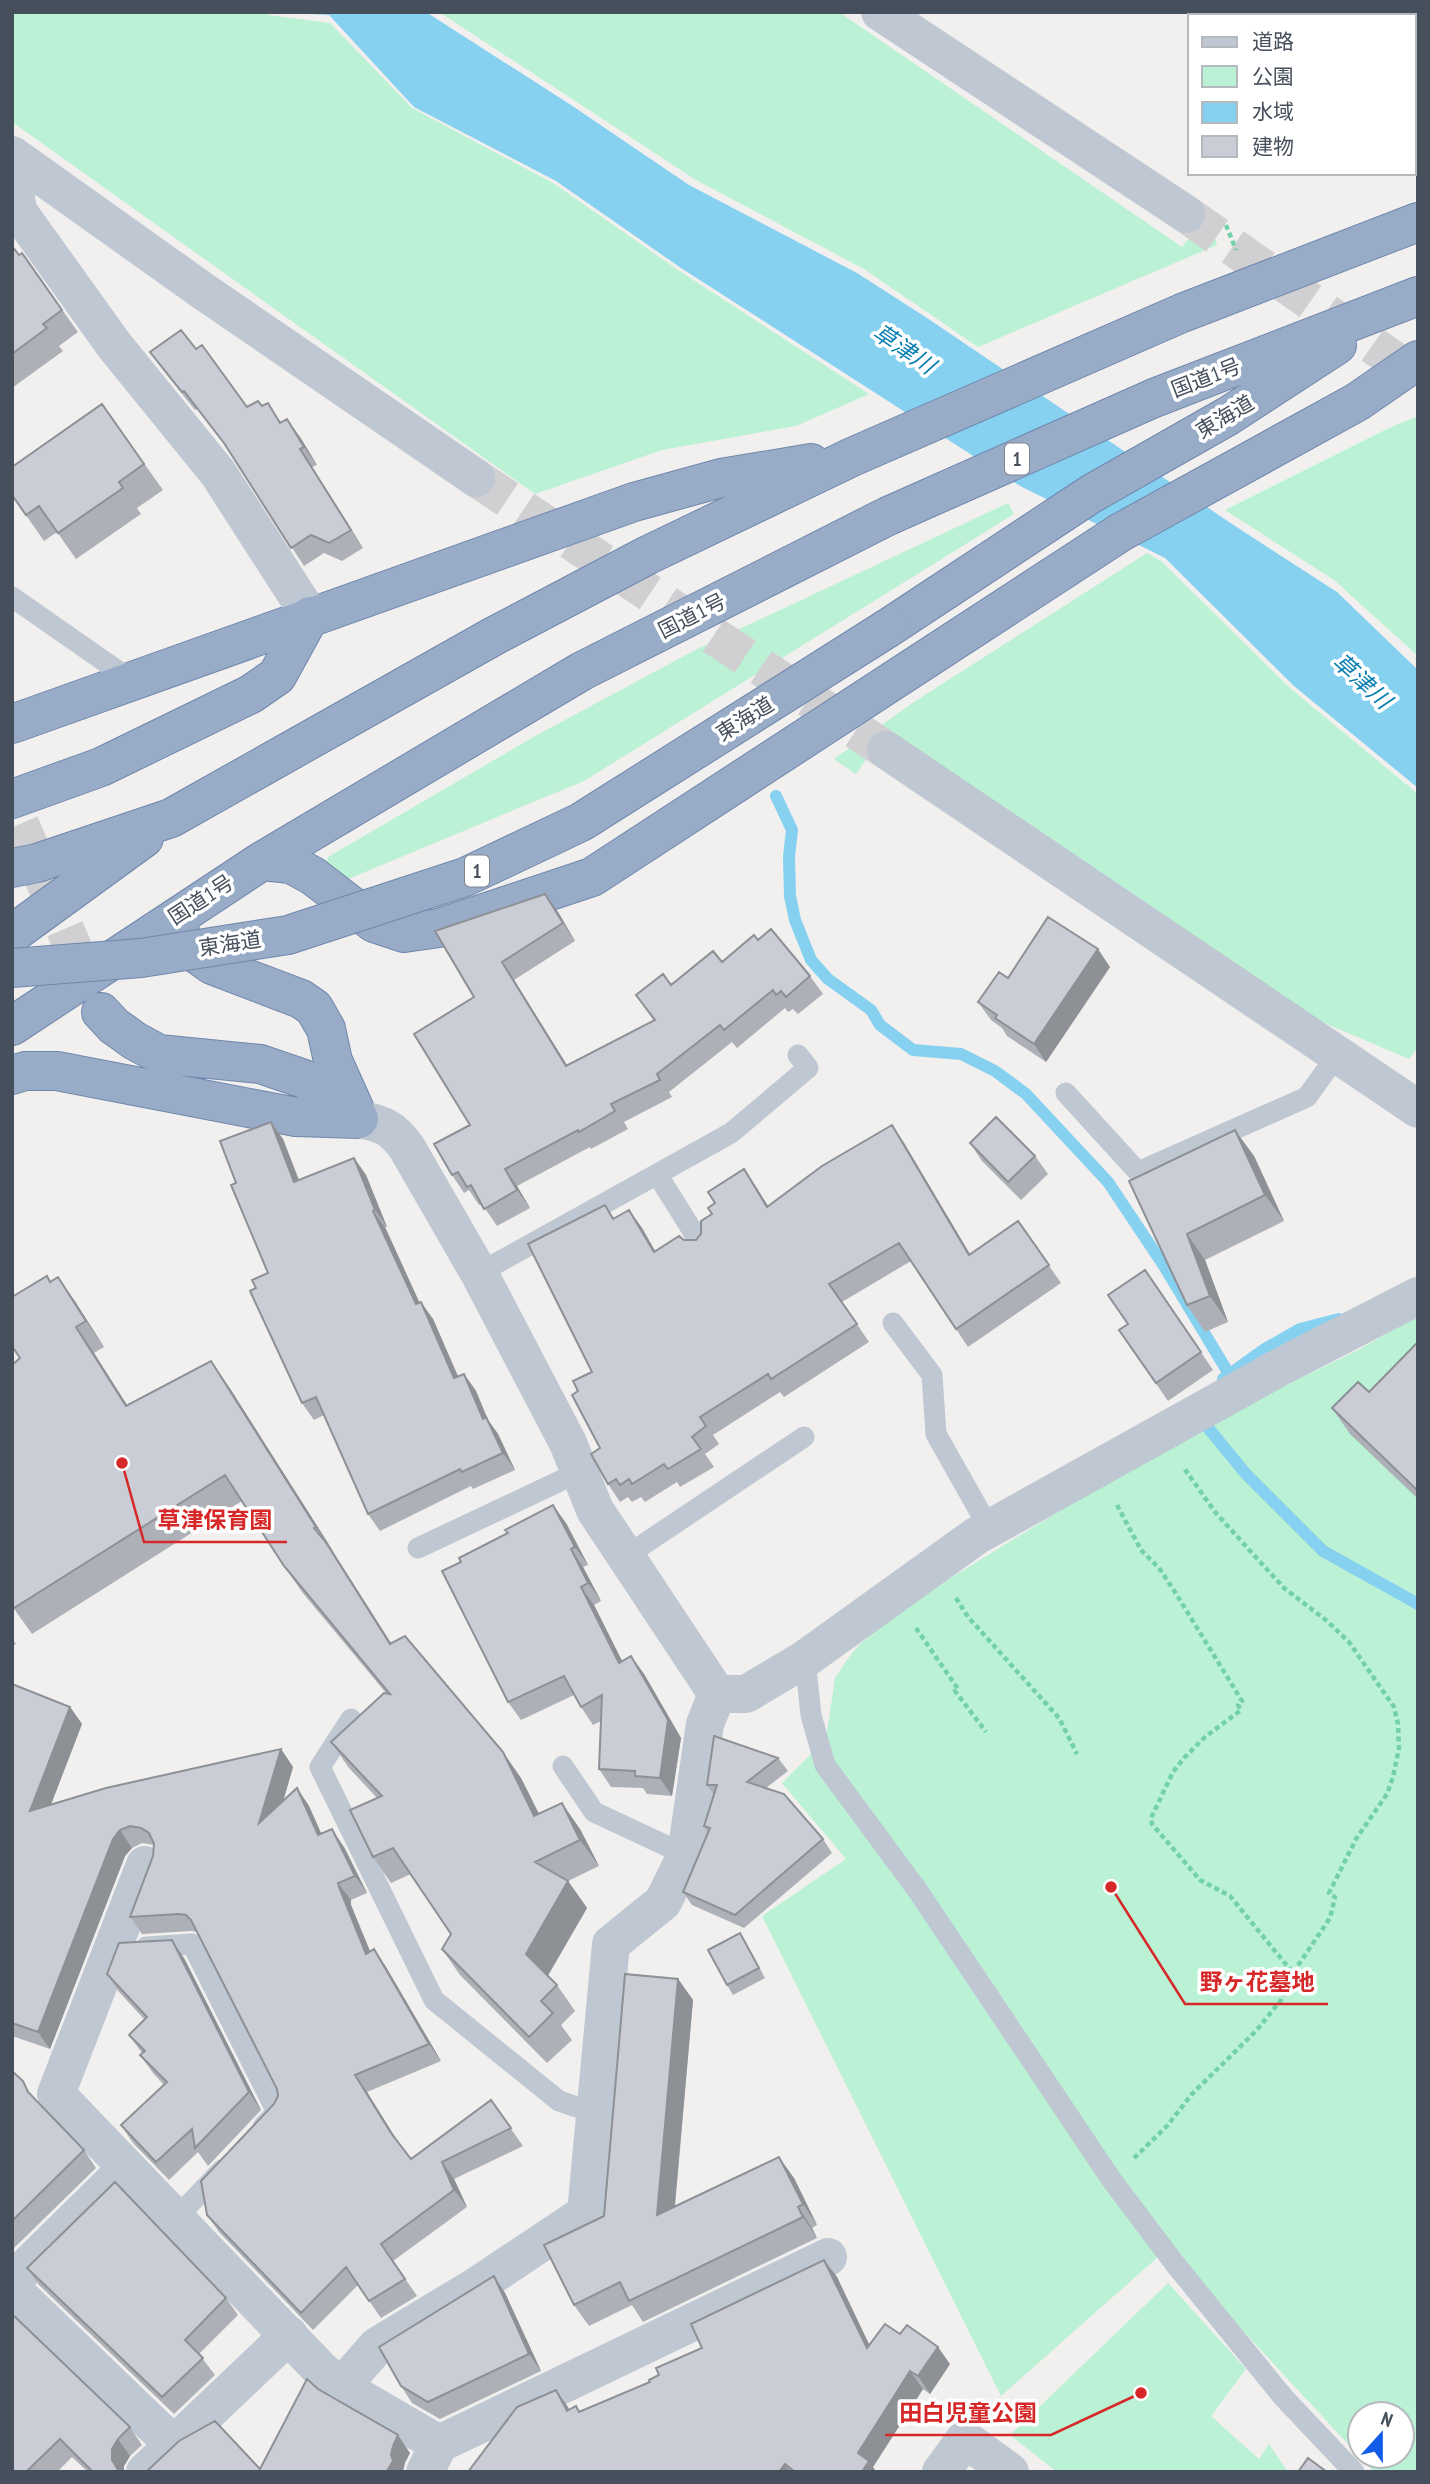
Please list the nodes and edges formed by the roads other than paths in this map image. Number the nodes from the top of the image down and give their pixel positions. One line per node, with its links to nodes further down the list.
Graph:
1 (880, 12): 4 (street)
2 (12, 155): 10 (street)
3 (12, 172): 12 (street)
4 (1186, 214)
5 (1418, 222): 9 (highway)
6 (1415, 298): 7 (highway, 東海道 / 1)
7 (1296, 356): 18 (highway, 国道1号 / 1); 22 (highway, 東海道 / 1, bridge)
8 (1418, 360): 18 (highway)
9 (852, 457): 12 (highway); 17 (highway)
10 (476, 478)
11 (12, 597): 13 (lane)
12 (310, 616): 13 (highway); 16 (highway)
13 (131, 680): 14 (highway)
14 (12, 724)
15 (886, 750): 26 (street)
16 (15, 810)
17 (171, 818): 19 (highway); 21 (highway)
18 (262, 861): 20 (highway, 国道1号 / 1)
19 (12, 868)
20 (178, 915): 24 (highway, 国道1号 / 1); 30 (highway)
21 (12, 934)
22 (12, 968)
23 (101, 1012): 30 (highway)
24 (12, 1026)
25 (798, 1055): 31 (lane)
26 (1337, 1055): 28 (lane); 29 (street)
27 (12, 1075): 30 (highway)
28 (1066, 1093)
29 (1418, 1108)
30 (359, 1119): 33 (street)
31 (657, 1174): 32 (lane); 33 (lane)
32 (702, 1246)
33 (479, 1273): 37 (street)
34 (1418, 1296): 38 (street)
35 (893, 1323): 38 (lane)
36 (804, 1437): 40 (lane)
37 (579, 1472): 39 (lane); 40 (street)
38 (989, 1528): 41 (street)
39 (418, 1548)
40 (626, 1556): 42 (street)
41 (805, 1658): 42 (street); 61 (lane)
42 (717, 1694): 45 (street)
43 (351, 1719): 48 (lane)
44 (563, 1766): 45 (lane)
45 (686, 1855): 48 (street)
46 (145, 1865): 47 (street)
47 (113, 1949): 49 (street); 50 (lane)
48 (595, 2113): 55 (street)
49 (127, 2168): 50 (street); 52 (street)
50 (176, 2218): 54 (street)
51 (828, 2257): 57 (street)
52 (12, 2281)
53 (12, 2289): 56 (street)
54 (289, 2335): 55 (street); 56 (street)
55 (341, 2387): 57 (street)
56 (173, 2444): 58 (street)
57 (432, 2458)
58 (145, 2472)
59 (941, 2472): 60 (street)
60 (1010, 2472)
61 (1354, 2472)

